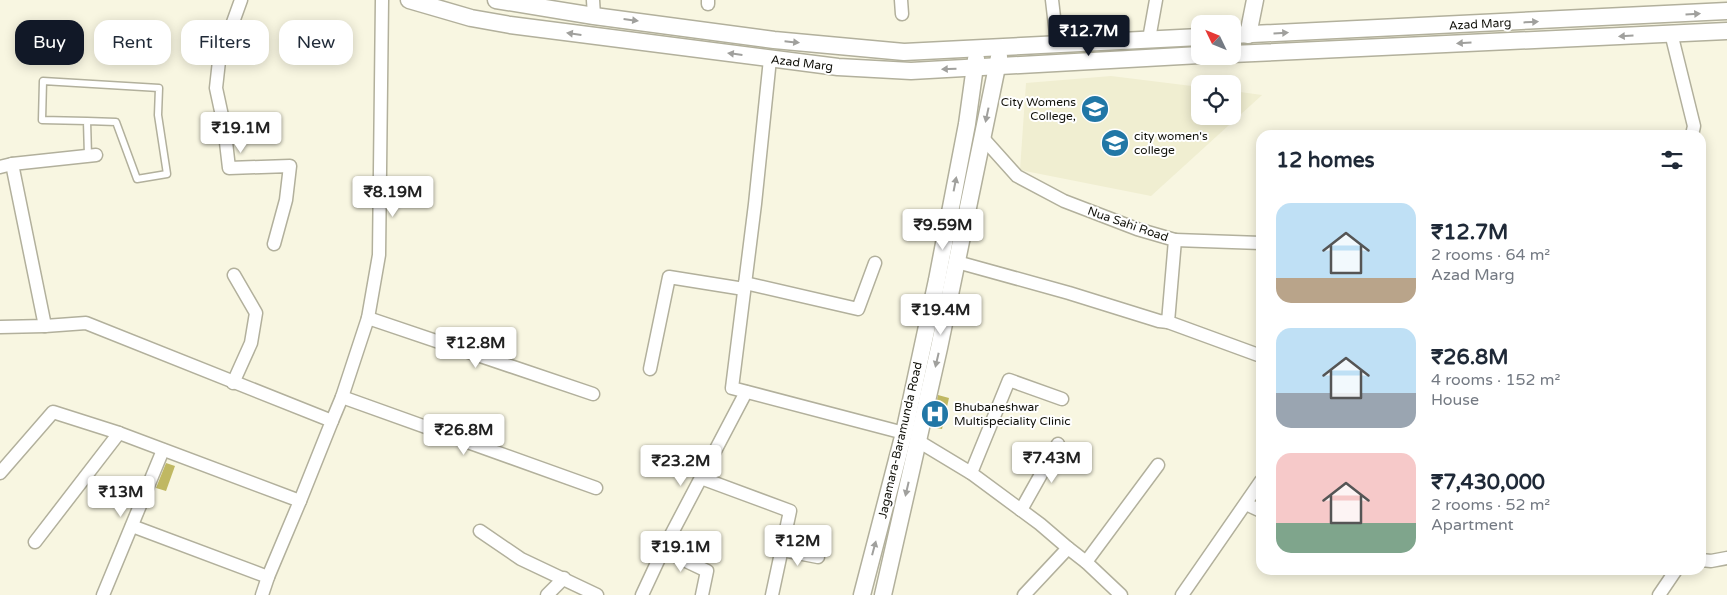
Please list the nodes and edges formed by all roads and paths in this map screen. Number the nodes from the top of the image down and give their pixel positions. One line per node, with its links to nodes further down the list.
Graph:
1 (241, 0): 35 (street)
2 (382, 0): 40 (street)
3 (408, 0): 25 (street, Azad Marg, one-way to 3)
4 (496, 0): 10 (street, Azad Marg)
5 (901, 0): 12 (street)
6 (1052, 0): 13 (street)
7 (1059, 0): 13 (street)
8 (1156, 0): 19 (street)
9 (1255, 0): 15 (street)
10 (593, 8): 22 (street, Azad Marg, one-way to 22)
11 (1727, 11): 17 (street, Azad Marg, one-way to 11)
12 (902, 14)
13 (1055, 24): 20 (street)
14 (1727, 31): 16 (street, Azad Marg)
15 (1241, 33)
16 (1671, 33): 23 (street, Azad Marg, one-way to 23); 29 (street)
17 (1241, 35)
18 (1191, 37): 19 (street, Azad Marg)
19 (1148, 39): 20 (street, Azad Marg)
20 (1058, 43): 21 (street, Azad Marg)
21 (1000, 47): 22 (street, Azad Marg); 26 (street, Jagamara-Baramunda Road)
22 (977, 49): 27 (street, Jagamara-Baramunda Road)
23 (1241, 54)
24 (1191, 56): 26 (street, Azad Marg)
25 (770, 59): 27 (street, Azad Marg, one-way to 25); 39 (street)
26 (998, 67): 27 (street, Azad Marg); 30 (street, Jagamara-Baramunda Road, one-way to 30)
27 (975, 68): 53 (street, Jagamara-Baramunda Road, one-way to 27)
28 (87, 121): 28 (lane); 31 (lane)
29 (1693, 130)
30 (982, 137): 33 (street, Nua Sahi Road); 36 (street, Jagamara-Baramunda Road)
31 (92, 156): 32 (street)
32 (6, 166): 42 (street)
33 (1175, 240): 34 (street); 41 (street, Nua Sahi Road)
34 (1256, 243)
35 (274, 244)
36 (957, 262): 41 (street); 53 (street, Jagamara-Baramunda Road, one-way to 53)
37 (875, 263): 39 (street)
38 (234, 275): 46 (street)
39 (745, 286): 45 (street); 47 (street)
40 (368, 318): 48 (street); 49 (street)
41 (1168, 322): 44 (street)
42 (44, 326): 43 (street); 46 (street)
43 (0, 327)
44 (1256, 354)
45 (650, 369)
46 (233, 383): 51 (street)
47 (746, 392): 53 (street); 59 (street)
48 (593, 394)
49 (342, 397): 51 (street); 60 (street)
50 (1062, 399): 58 (street)
51 (332, 421): 62 (street)
52 (119, 433): 55 (street); 57 (street); 68 (street)
53 (911, 437): 58 (street); 86 (street, Jagamara-Baramunda Road, one-way to 53); 87 (street, Jagamara-Baramunda Road, one-way to 87)
54 (1058, 444): 65 (street)
55 (163, 450): 62 (street); 66 (street)
56 (1158, 465): 75 (street)
57 (0, 473)
58 (971, 473): 65 (street)
59 (701, 478): 70 (street); 71 (street)
60 (596, 488)
61 (1256, 489): 63 (street)
62 (300, 501): 77 (street)
63 (1246, 504): 64 (street); 90 (street)
64 (1256, 509)
65 (1021, 510): 69 (street)
66 (132, 526): 77 (street); 79 (street)
67 (480, 531): 78 (street)
68 (35, 542)
69 (1068, 548): 75 (street); 88 (street)
70 (663, 550): 83 (street); 84 (street)
71 (782, 550): 72 (street); 85 (street)
72 (818, 557)
73 (1727, 558): 74 (street)
74 (1706, 560)
75 (1086, 562): 89 (street)
76 (1673, 575): 91 (street)
77 (268, 576): 80 (street)
78 (564, 578): 81 (street); 82 (street)
79 (104, 595)
80 (262, 595)
81 (547, 595)
82 (597, 595)
83 (642, 595)
84 (702, 595)
85 (772, 595)
86 (862, 595)
87 (883, 595)
88 (1024, 595)
89 (1121, 595)
90 (1182, 595)
91 (1659, 595)

